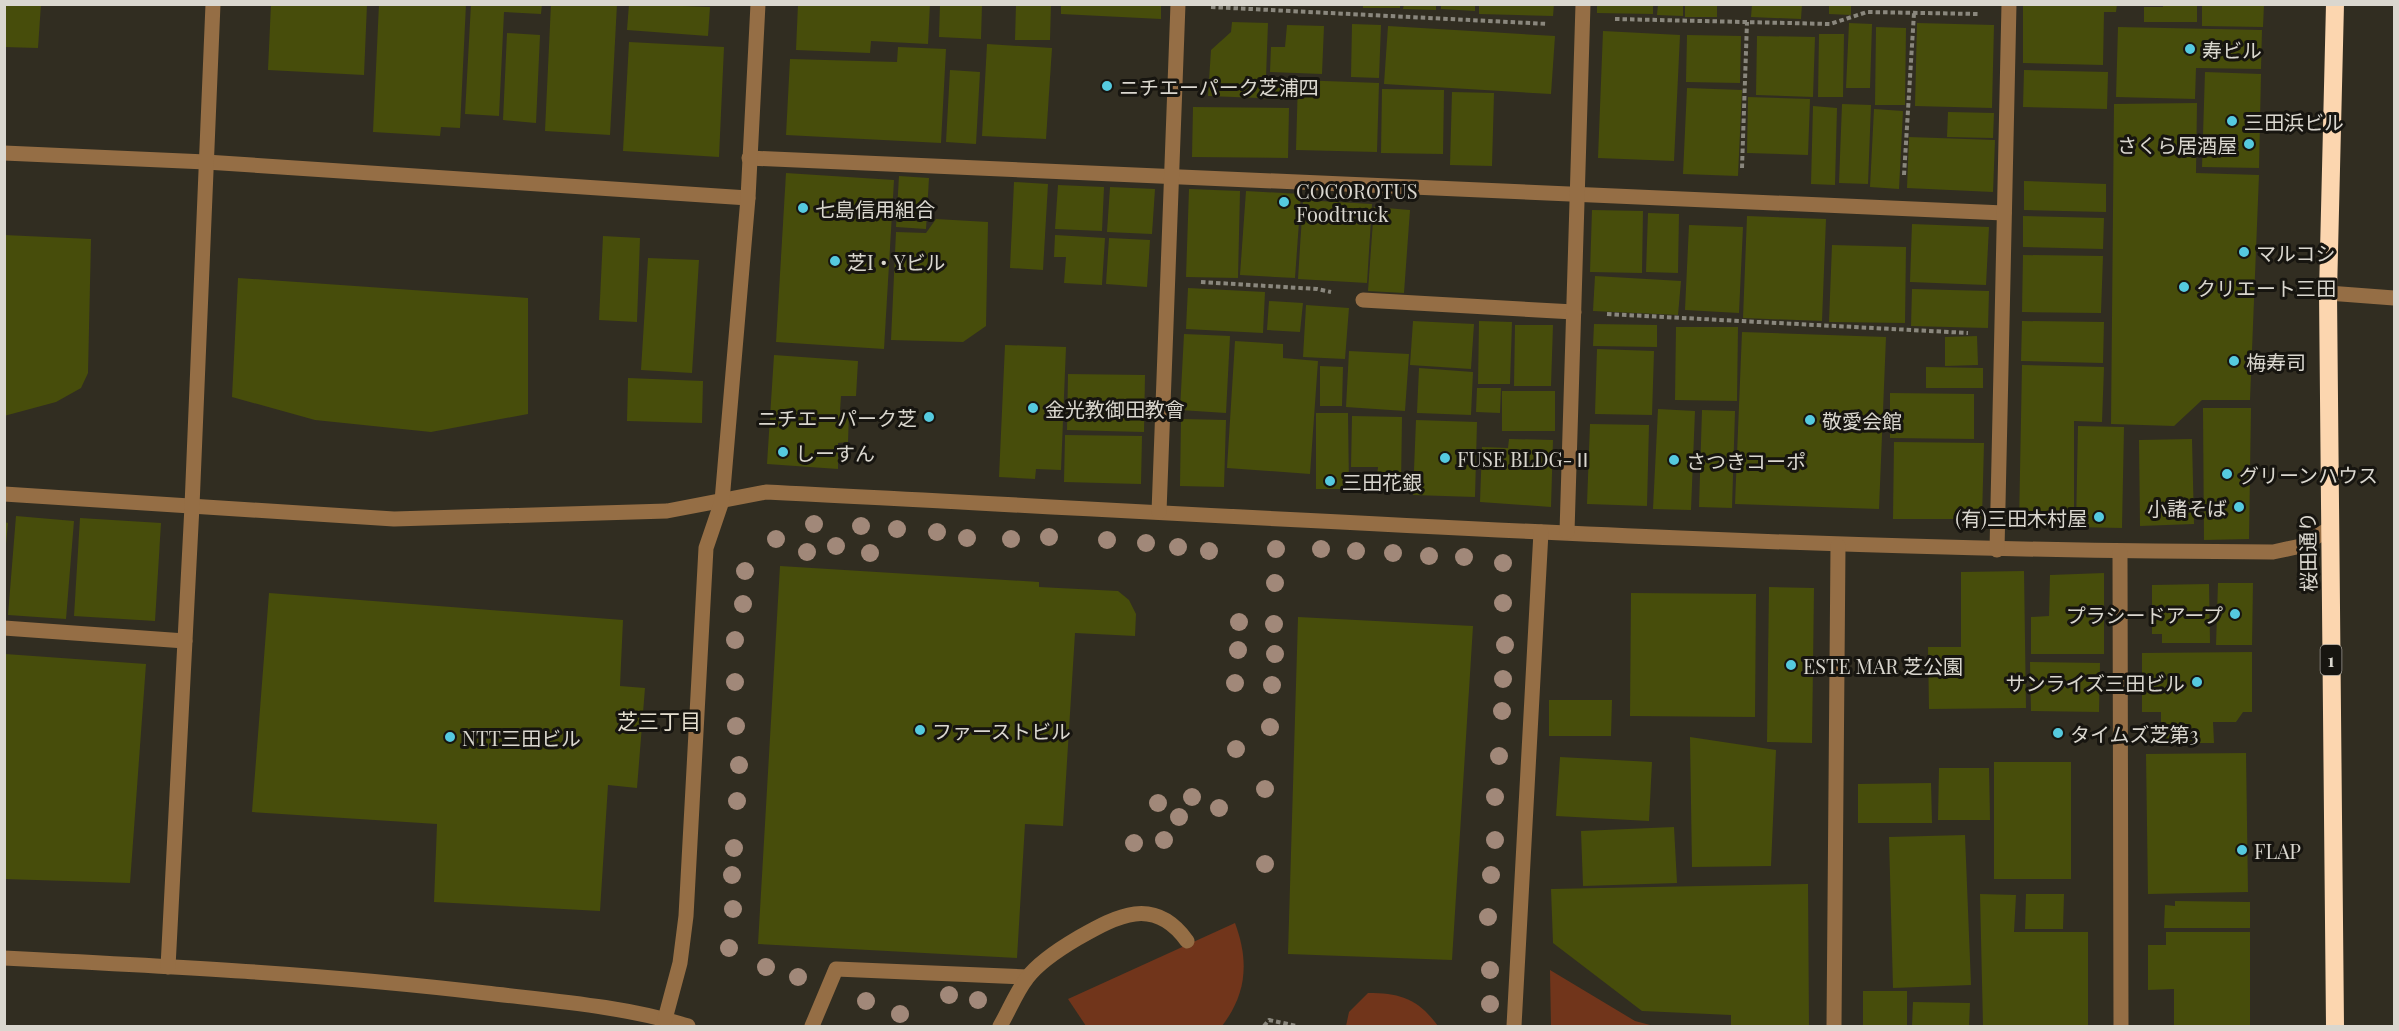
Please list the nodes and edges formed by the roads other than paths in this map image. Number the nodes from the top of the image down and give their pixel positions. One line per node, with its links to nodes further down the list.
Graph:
1 (213, 4): 9 (street)
2 (758, 4): 8 (street)
3 (2335, 4): 14 (highway, 桜田通り / 1)
4 (1178, 5): 10 (street)
5 (2008, 9): 13 (street)
6 (1583, 16): 11 (street)
7 (4, 153): 9 (street)
8 (749, 158): 10 (street); 12 (street)
9 (206, 162): 12 (street); 20 (street)
10 (1171, 176): 11 (street); 21 (street)
11 (1577, 194): 13 (street); 17 (street)
12 (748, 198): 19 (street)
13 (2004, 213): 26 (street)
14 (2328, 293): 15 (street); 22 (highway, 桜田通り / 1)
15 (2394, 298)
16 (1363, 300): 17 (street)
17 (1574, 312): 24 (street)
18 (4, 494): 20 (street)
19 (722, 501): 20 (street); 21 (street); 34 (street)
20 (192, 506): 29 (street)
21 (1159, 512): 23 (street)
22 (2329, 530): 27 (street); 41 (highway, 桜田通り / 1)
23 (1541, 532): 24 (street); 38 (street)
24 (1567, 532): 25 (street)
25 (1838, 546): 26 (street); 39 (street)
26 (1997, 550): 27 (street)
27 (2120, 552): 40 (street)
28 (4, 628): 29 (street)
29 (185, 641): 32 (street)
30 (1187, 941): 33 (street)
31 (4, 958): 32 (street)
32 (168, 967): 34 (street)
33 (1027, 977): 36 (street); 37 (street)
34 (665, 1019): 35 (street)
35 (688, 1026)
36 (812, 1026)
37 (1000, 1026)
38 (1514, 1026)
39 (1834, 1026)
40 (2121, 1026)
41 (2335, 1026)

